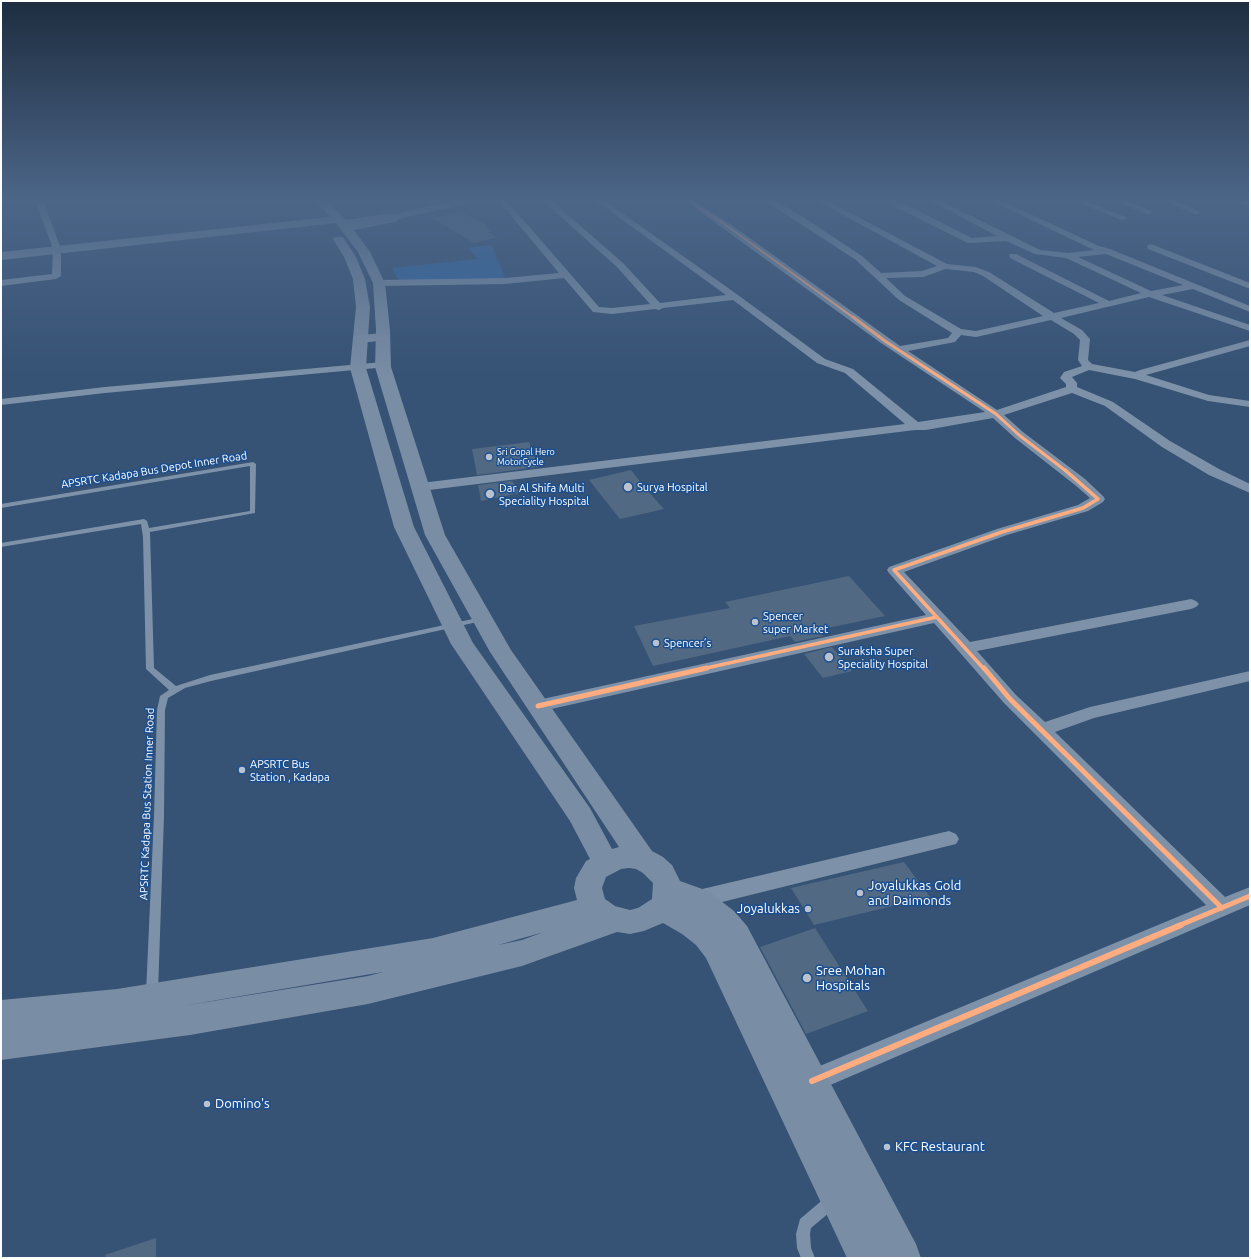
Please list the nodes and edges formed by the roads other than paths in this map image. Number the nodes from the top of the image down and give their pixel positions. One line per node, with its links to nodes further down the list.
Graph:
1 (57, 259): 17 (street)
2 (351, 259): 30 (main road)
3 (367, 259): 18 (main road)
4 (552, 259): 15 (street)
5 (613, 259): 24 (street)
6 (681, 259): 22 (street)
7 (772, 259): 32 (street)
8 (860, 259): 16 (street)
9 (930, 259): 14 (street)
10 (1018, 259): 23 (street)
11 (1074, 259): 21 (street)
12 (1126, 259): 19 (street)
13 (1181, 259): 20 (street)
14 (945, 266): 16 (street); 26 (street)
15 (566, 275): 18 (street); 24 (street)
16 (879, 276): 28 (street)
17 (1, 283)
18 (378, 283): 29 (main road)
19 (1195, 286): 21 (street); 25 (street)
20 (1250, 286)
21 (1150, 294): 23 (street); 27 (street)
22 (735, 297): 24 (street); 41 (street)
23 (1108, 304): 26 (street)
24 (659, 307)
25 (1250, 309)
26 (1052, 317): 28 (street); 34 (street)
27 (1250, 328)
28 (958, 332): 32 (street)
29 (383, 337): 30 (main road); 33 (main road)
30 (360, 339): 35 (main road)
31 (1250, 343): 36 (street)
32 (898, 350): 40 (street)
33 (383, 365): 35 (street); 42 (main road)
34 (1088, 367): 36 (street); 37 (street)
35 (358, 368): 38 (street); 50 (main road)
36 (1137, 376): 39 (street)
37 (1072, 389): 40 (street); 43 (street)
38 (1, 402)
39 (1250, 404)
40 (996, 414): 41 (street); 48 (street)
41 (915, 426): 42 (street)
42 (421, 487): 49 (main road)
43 (1250, 489)
44 (1, 506): 45 (lane, APSRTC Kadapa Bus Depot Inner Road)
45 (146, 531): 46 (lane); 53 (lane)
46 (1, 544)
47 (1192, 604): 51 (street)
48 (938, 617): 51 (street); 54 (street)
49 (483, 619): 50 (lane, APSRTC Kadapa Bus Station Inner Road); 54 (main road)
50 (453, 626): 53 (lane, APSRTC Kadapa Bus Station Inner Road); 58 (main road)
51 (966, 648): 55 (street)
52 (1250, 676): 55 (street)
53 (175, 690): 64 (lane, APSRTC Kadapa Bus Station Inner Road)
54 (538, 706): 57 (main road)
55 (1042, 730): 62 (street)
56 (949, 838): 61 (street)
57 (642, 859): 58 (main road); 60 (main road)
58 (606, 863): 63 (main road)
59 (1250, 896): 62 (street)
60 (664, 898): 61 (main road); 63 (main road); 68 (main road)
61 (698, 899): 67 (main road)
62 (1222, 908): 67 (street)
63 (606, 914): 64 (main road)
64 (149, 1011): 65 (main road); 66 (main road)
65 (1, 1015)
66 (1, 1045)
67 (812, 1081): 71 (main road)
68 (838, 1197): 69 (lane); 70 (main road)
69 (808, 1258)
70 (867, 1258)
71 (902, 1258)

